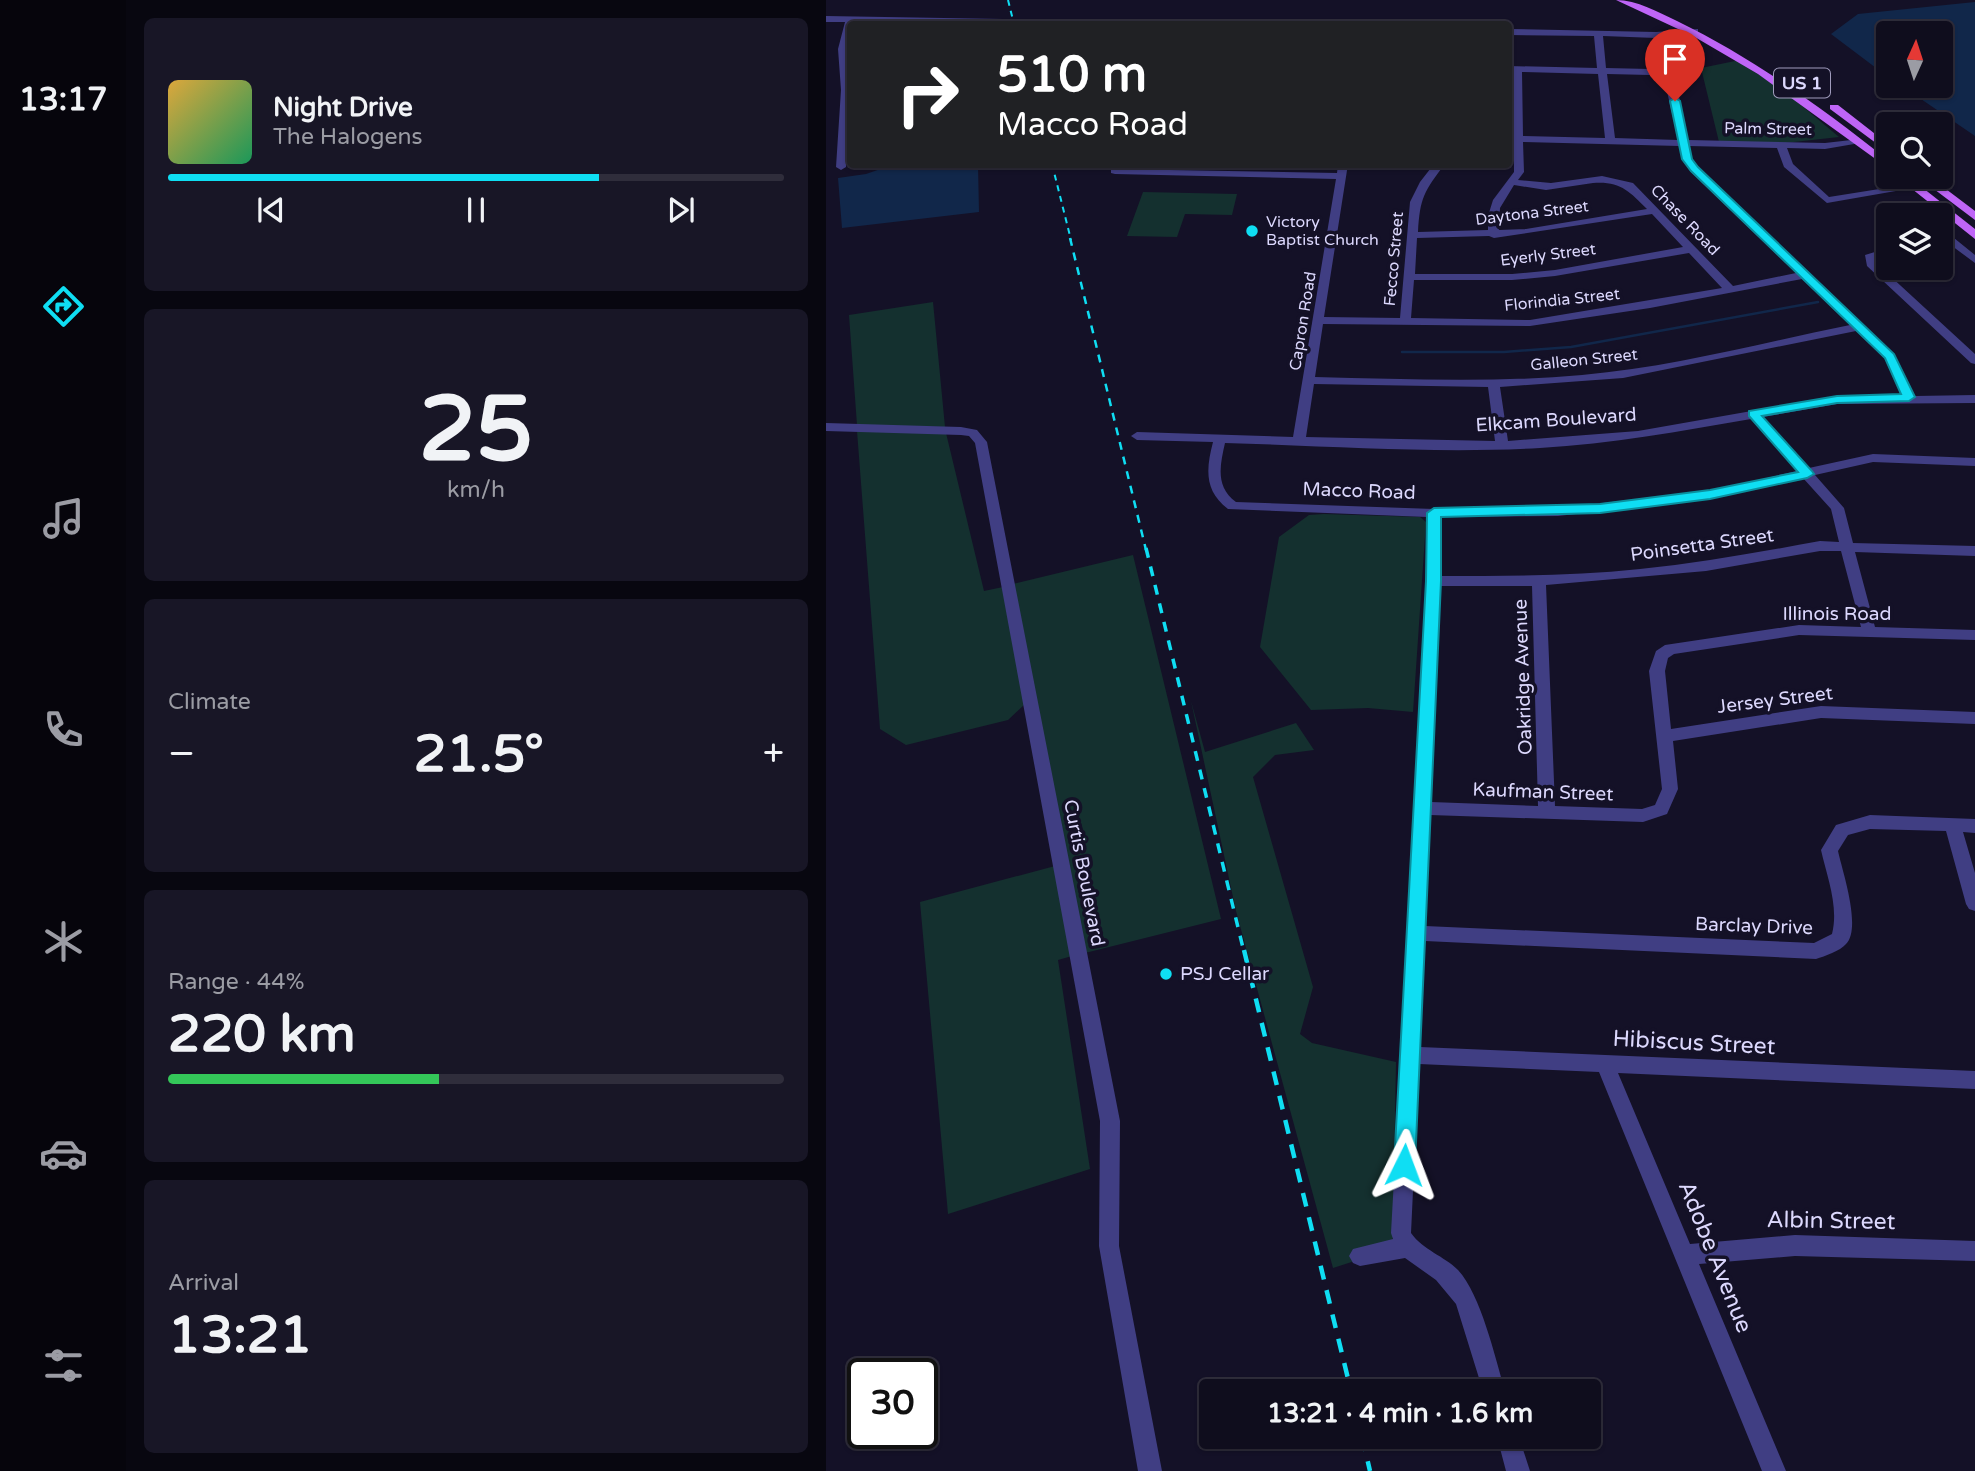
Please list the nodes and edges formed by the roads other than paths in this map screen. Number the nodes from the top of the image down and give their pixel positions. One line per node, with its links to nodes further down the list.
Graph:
1 (1621, 0): 7 (main road, US 1)
2 (1643, 0): 5 (main road)
3 (826, 19): 4 (street)
4 (851, 19): 6 (street)
5 (1692, 20): 9 (main road); 12 (main road)
6 (963, 21)
7 (1673, 22): 9 (main road, US 1); 13 (street)
8 (847, 26): 26 (street)
9 (1695, 31): 12 (main road); 13 (street); 22 (main road, US 1)
10 (1512, 32): 11 (street)
11 (1598, 34): 13 (street); 16 (street)
12 (1721, 34): 14 (main road)
13 (1670, 35)
14 (1745, 47)
15 (1513, 69): 16 (street); 19 (street)
16 (1602, 71): 21 (street); 23 (street)
17 (1819, 95): 20 (main road, US 1)
18 (1512, 139): 19 (street, Palm Street)
19 (1520, 139): 21 (street, Palm Street); 30 (street)
20 (1876, 140)
21 (1610, 141): 23 (street, Palm Street)
22 (1857, 141): 24 (street, Palm Street); 25 (main road, US 1)
23 (1683, 143): 24 (street, Palm Street); 44 (street)
24 (1781, 145): 31 (street)
25 (1876, 156)
26 (841, 167)
27 (1436, 168): 36 (street, Fecco Street)
28 (1115, 170): 29 (street)
29 (1342, 170): 48 (street, Capron Road)
30 (1512, 181): 34 (street, Chase Road); 37 (street)
31 (1895, 189)
32 (1917, 189): 38 (main road)
33 (1939, 189): 35 (main road)
34 (1654, 211): 37 (street, Daytona Street); 40 (street, Chase Road)
35 (1975, 217)
36 (1412, 235): 37 (street, Daytona Street); 45 (street, Fecco Street)
37 (1494, 235)
38 (1975, 235)
39 (1953, 242): 42 (street)
40 (1690, 248): 45 (street, Eyerly Street); 47 (street, Chase Road)
41 (1876, 255): 43 (street)
42 (1975, 260)
43 (1876, 269)
44 (1805, 275): 47 (street, Florindia Street); 50 (street)
45 (1409, 277): 49 (street, Fecco Street)
46 (1889, 280): 51 (street)
47 (1730, 289): 49 (street, Florindia Street)
48 (1319, 320): 49 (street, Florindia Street); 52 (street, Capron Road)
49 (1405, 323)
50 (1858, 327): 53 (street, Galleon Street); 54 (street)
51 (1975, 359)
52 (1309, 380): 53 (street, Galleon Street); 60 (street, Capron Road)
53 (1493, 385): 61 (street)
54 (1909, 397): 55 (street, Elkcam Boulevard); 56 (street, Elkcam Boulevard)
55 (1975, 399)
56 (1753, 413): 61 (street, Elkcam Boulevard); 63 (street)
57 (826, 427): 88 (street, Curtis Boulevard)
58 (1137, 436): 59 (street, Elkcam Boulevard)
59 (1220, 438): 60 (street, Elkcam Boulevard); 64 (street, Macco Road)
60 (1299, 440): 61 (street, Elkcam Boulevard)
61 (1502, 446)
62 (1975, 461): 63 (street, Macco Road)
63 (1807, 474): 64 (street, Macco Road); 65 (street)
64 (1434, 513): 67 (street)
65 (1847, 547): 66 (street, Poinsetta Street); 68 (street, Poinsetta Street); 69 (street)
66 (1975, 551)
67 (1434, 581): 68 (street, Poinsetta Street); 73 (street)
68 (1539, 581): 74 (street, Oakridge Avenue)
69 (1869, 631): 70 (street, Illinois Road); 72 (street, Illinois Road)
70 (1975, 635)
71 (1975, 718): 72 (street, Jersey Street)
72 (1664, 737): 74 (street, Kaufman Street)
73 (1423, 808): 74 (street, Kaufman Street); 78 (street)
74 (1547, 814)
75 (1953, 825): 76 (street, Barclay Drive); 77 (street); 78 (street, Barclay Drive)
76 (1975, 826)
77 (1975, 904)
78 (1415, 933): 79 (street)
79 (1410, 1055): 80 (street, Hibiscus Street); 82 (street)
80 (1605, 1064): 81 (street, Hibiscus Street); 84 (street, Adobe Avenue)
81 (1975, 1080)
82 (1406, 1247): 85 (street); 86 (street)
83 (1975, 1251): 84 (street, Albin Street)
84 (1687, 1255): 90 (street, Adobe Avenue)
85 (1360, 1256)
86 (1489, 1379)
87 (1512, 1449): 89 (street)
88 (1150, 1471)
89 (1518, 1471)
90 (1774, 1471)

